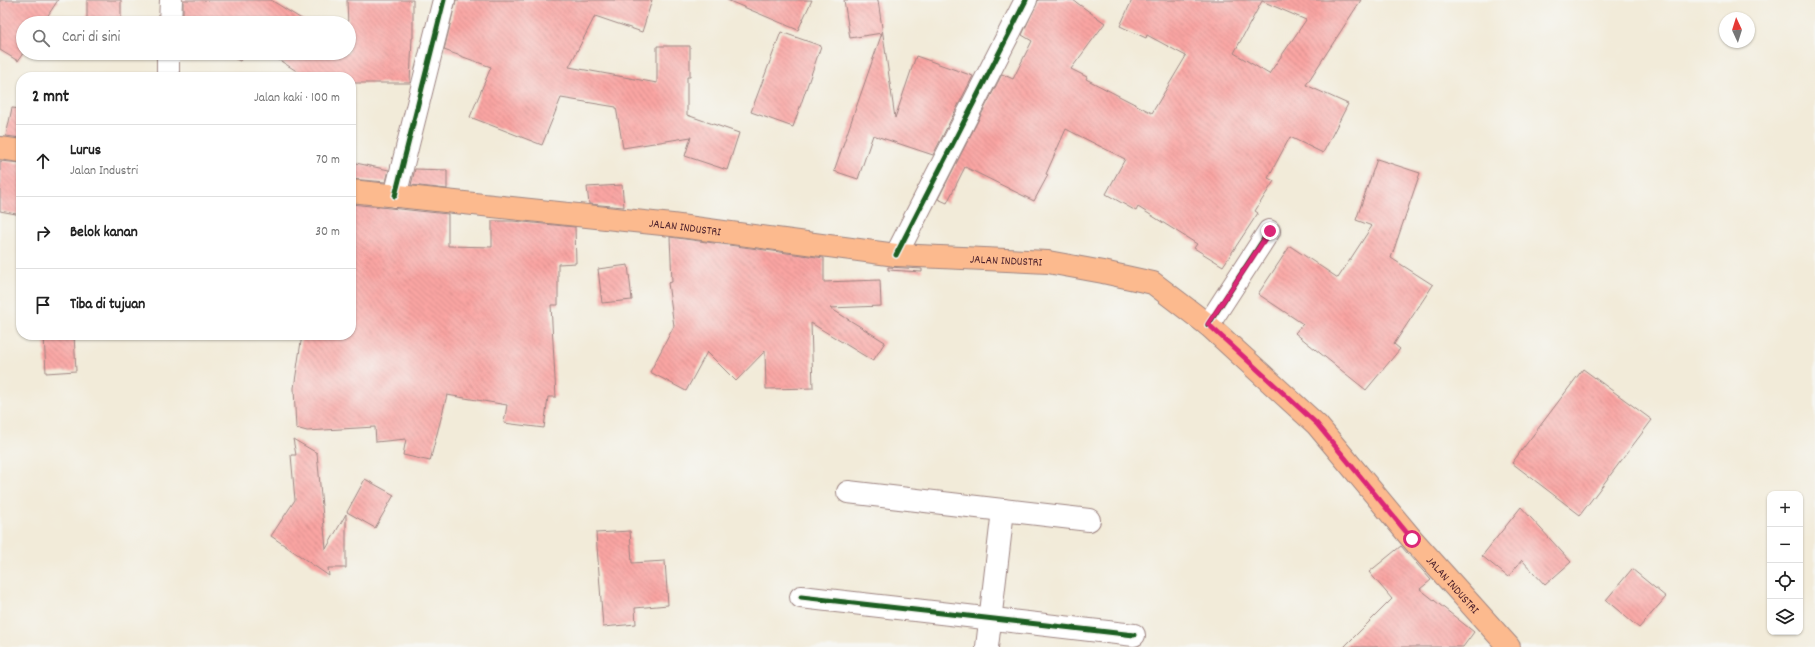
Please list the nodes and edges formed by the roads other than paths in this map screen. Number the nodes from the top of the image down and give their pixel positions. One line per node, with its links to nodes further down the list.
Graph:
1 (172, 0): 4 (street)
2 (444, 0): 10 (street)
3 (1026, 0): 12 (street)
4 (171, 16)
5 (168, 60): 6 (street)
6 (168, 72)
7 (0, 148): 8 (main road)
8 (16, 150)
9 (356, 192): 10 (main road, JALAN INDUSTRI)
10 (394, 196): 12 (main road, JALAN INDUSTRI)
11 (1270, 231): 13 (street)
12 (896, 256): 13 (main road, JALAN INDUSTRI)
13 (1208, 324): 21 (main road, JALAN INDUSTRI)
14 (848, 492): 15 (street)
15 (1003, 510): 16 (street); 18 (street)
16 (1089, 520)
17 (801, 597): 18 (street)
18 (990, 618): 19 (street); 20 (street)
19 (1134, 635)
20 (987, 647)
21 (1509, 647)

